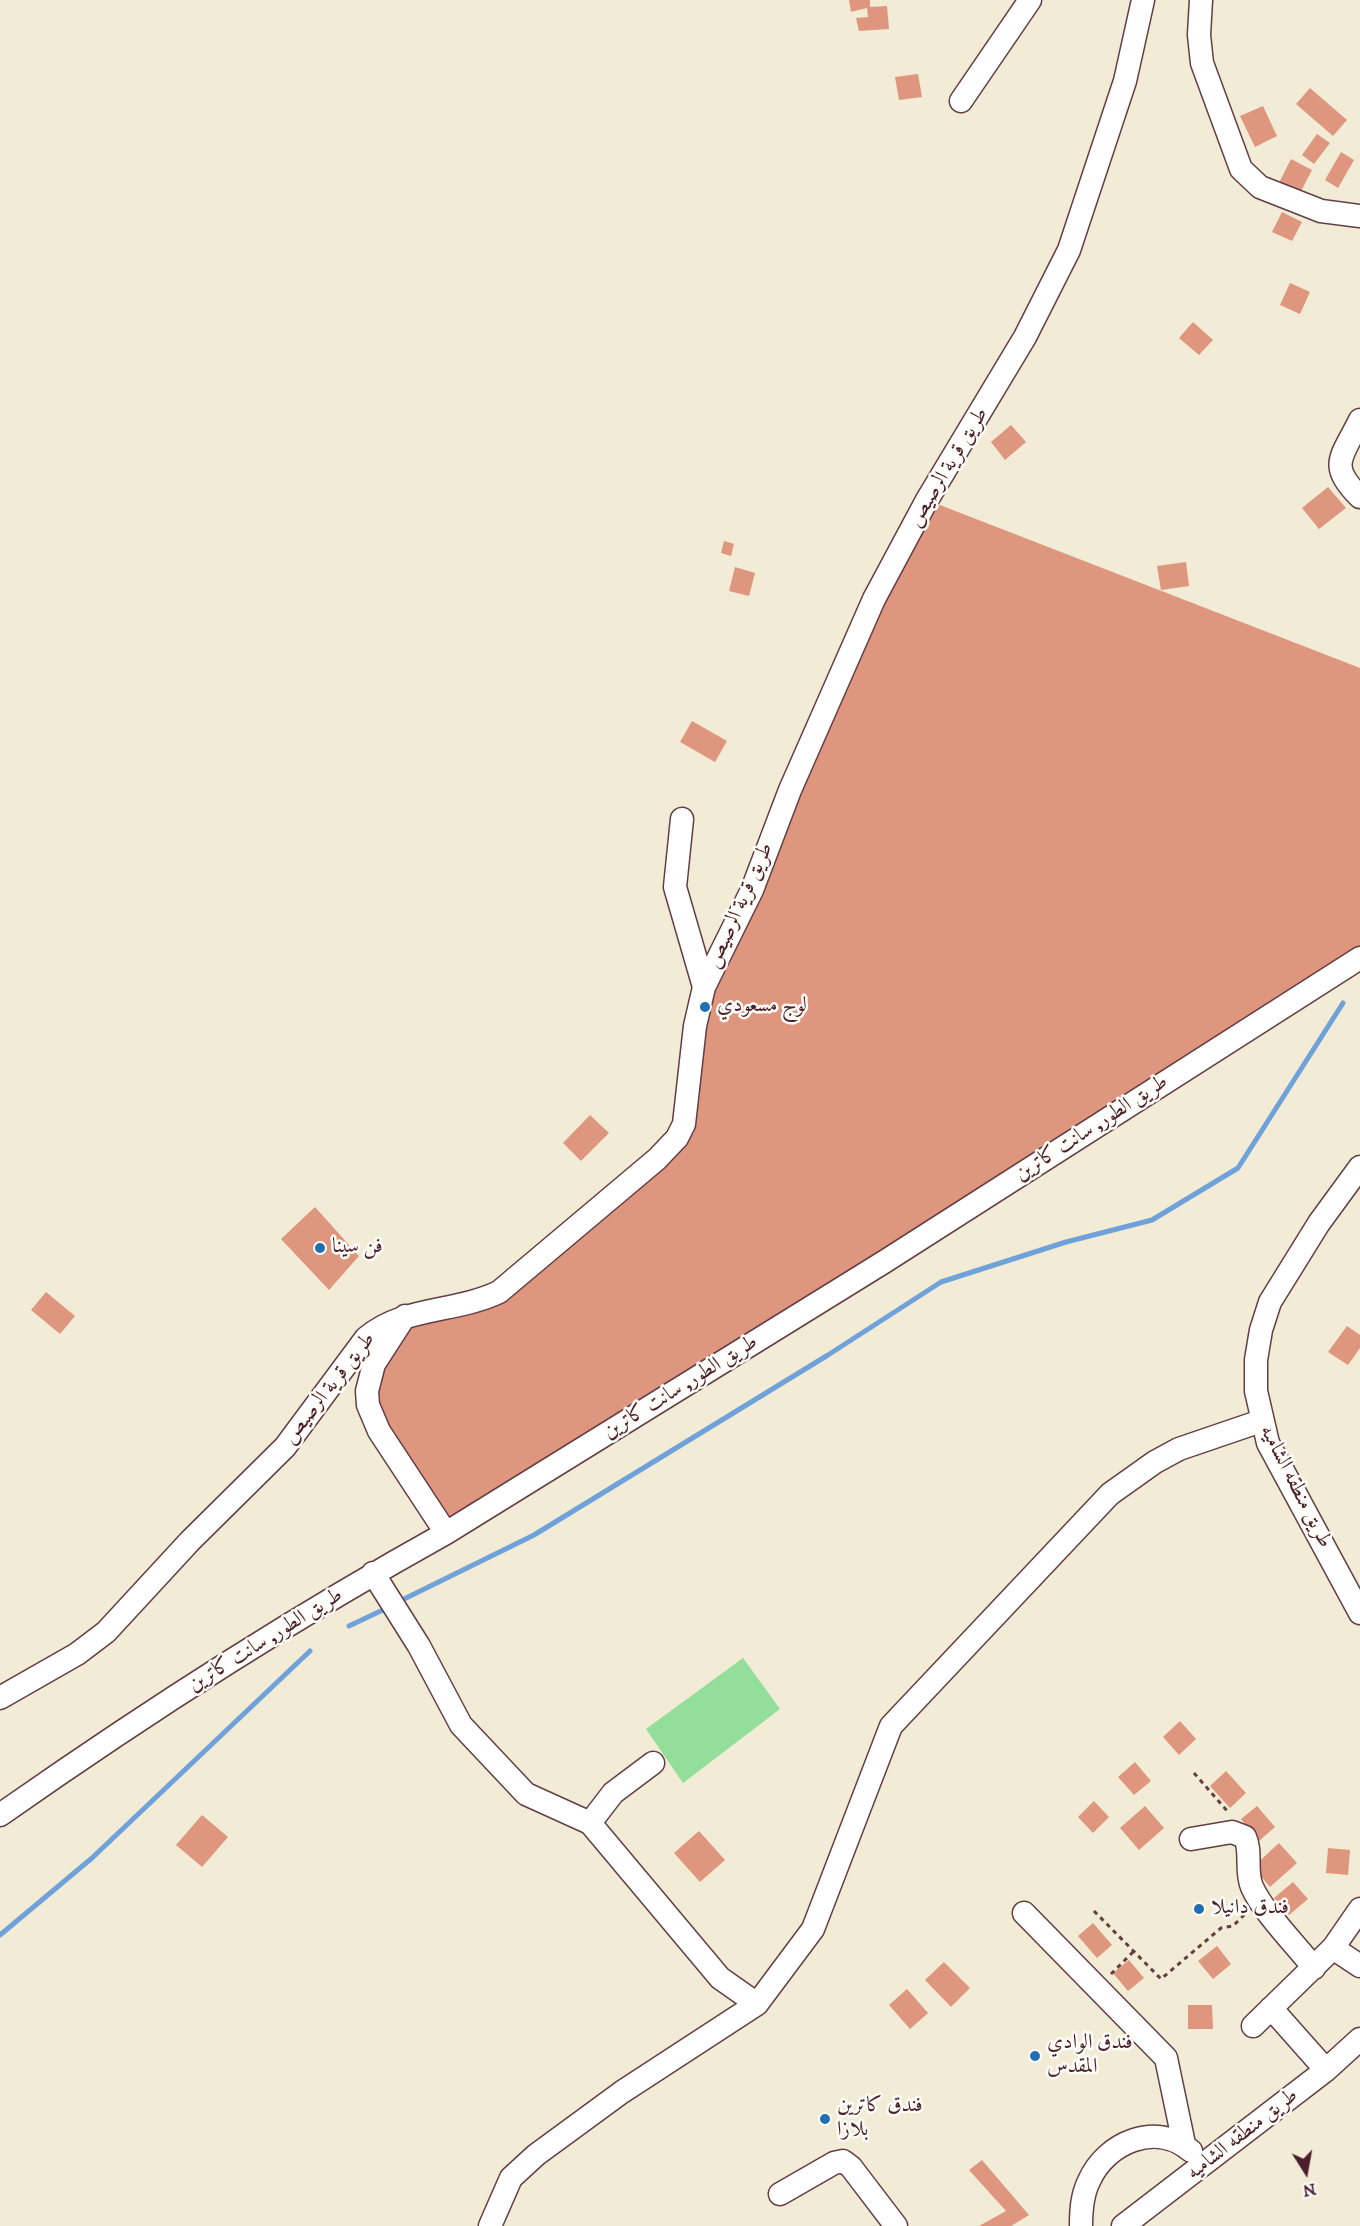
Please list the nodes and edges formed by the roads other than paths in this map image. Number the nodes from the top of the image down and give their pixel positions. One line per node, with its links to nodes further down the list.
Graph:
1 (1030, 0): 4 (street)
2 (1143, 0): 10 (street, طريق قرية الرصيص)
3 (1201, 0): 5 (street)
4 (961, 101)
5 (1360, 216)
6 (1360, 420): 7 (street)
7 (1360, 497)
8 (682, 819): 10 (street)
9 (1360, 957): 14 (street, طريق الطور, سانت كاترين)
10 (704, 987): 12 (street, طريق قرية الرصيص)
11 (1360, 1167): 13 (street, طريق منطقه الشاميه)
12 (405, 1316): 14 (street); 17 (street, طريق قرية الرصيص)
13 (1261, 1421): 16 (street, طريق منطقه الشاميه); 27 (street)
14 (446, 1533): 15 (street, طريق الطور, سانت كاترين)
15 (373, 1573): 19 (street, طريق الطور, سانت كاترين); 20 (street)
16 (1360, 1613)
17 (0, 1698)
18 (653, 1763): 20 (street)
19 (0, 1815)
20 (590, 1823): 27 (street)
21 (1191, 1839): 26 (street)
22 (1360, 1909): 24 (street)
23 (1024, 1913): 32 (street)
24 (1333, 1948): 25 (street); 26 (street)
25 (1360, 1966)
26 (1314, 1968): 28 (street)
27 (757, 2004): 36 (street)
28 (1271, 2008): 29 (street); 31 (street)
29 (1253, 2026)
30 (1360, 2039): 31 (street, طريق منطقه الشاميه)
31 (1326, 2070): 33 (street, طريق منطقه الشاميه)
32 (1184, 2144): 33 (street); 38 (street)
33 (1206, 2164): 35 (street, طريق منطقه الشاميه)
34 (780, 2194): 37 (street)
35 (1136, 2222)
36 (490, 2226)
37 (896, 2226)
38 (1081, 2226)

